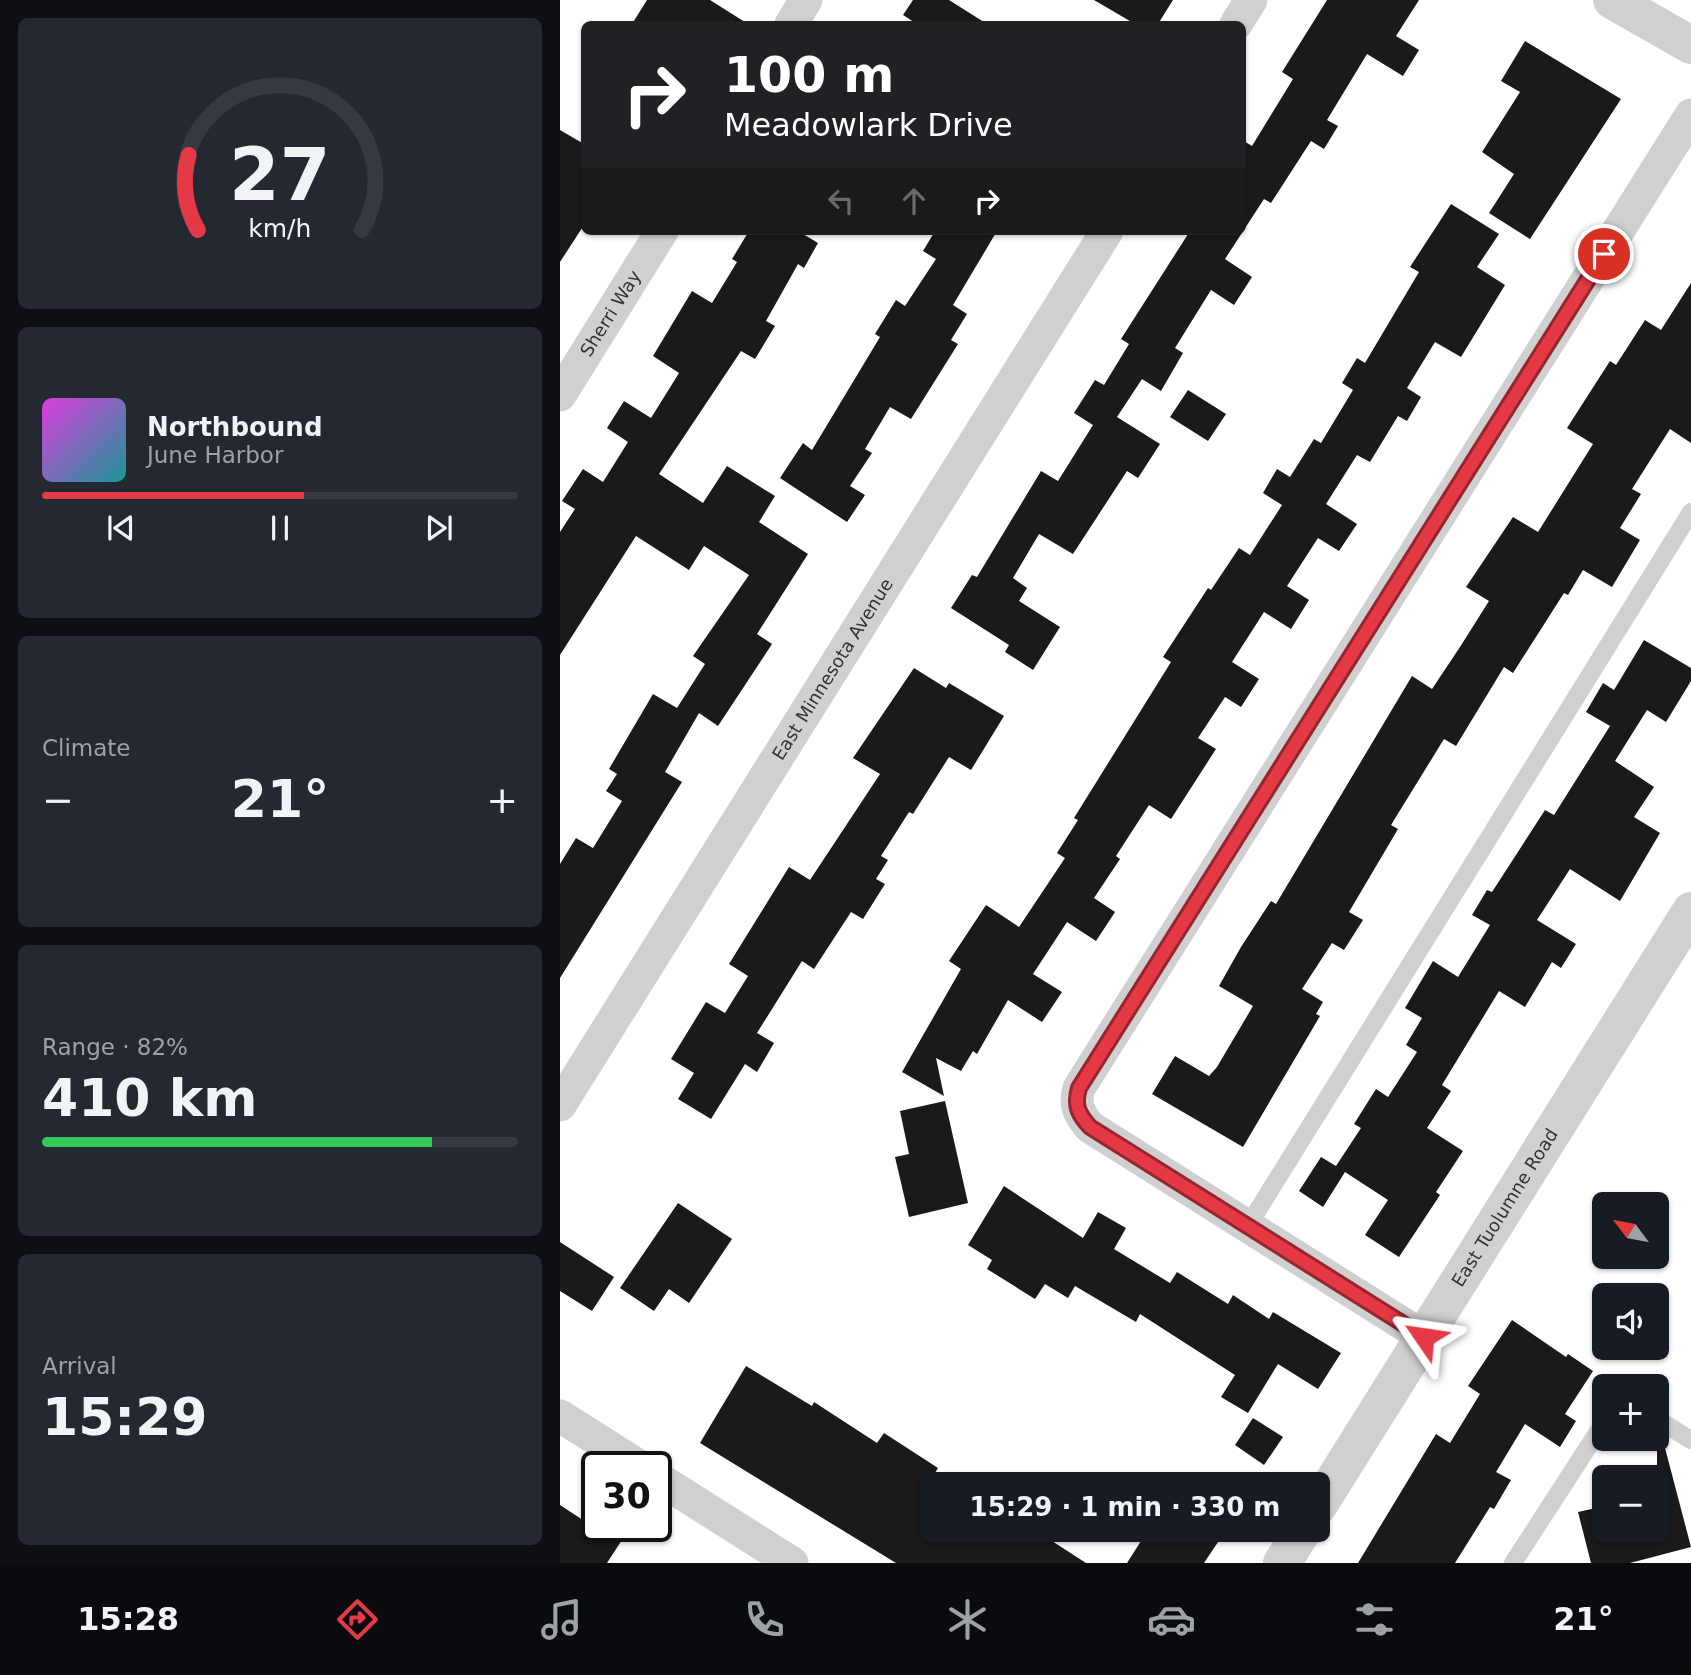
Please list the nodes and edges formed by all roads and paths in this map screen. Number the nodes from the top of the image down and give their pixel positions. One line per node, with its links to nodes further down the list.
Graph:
1 (806, 0): 5 (street)
2 (1251, 0): 6 (street)
3 (1612, 0): 8 (street)
4 (1672, 0): 7 (street)
5 (793, 21)
6 (1238, 21)
7 (1691, 32)
8 (1691, 45)
9 (1691, 115): 16 (street)
10 (660, 235): 12 (street, Sherri Way)
11 (1104, 235): 15 (street, East Minnesota Avenue)
12 (560, 395)
13 (1691, 512): 16 (lane)
14 (1691, 911): 17 (street, East Tuolumne Road)
15 (560, 1105)
16 (1248, 1226): 17 (street)
17 (1424, 1337): 24 (street, East Tuolumne Road)
18 (560, 1416): 22 (street)
19 (1669, 1426): 20 (lane)
20 (1691, 1440)
21 (1592, 1441): 28 (lane)
22 (615, 1451)
23 (672, 1487): 26 (street)
24 (1330, 1487)
25 (1295, 1542): 27 (street)
26 (792, 1563)
27 (1282, 1563)
28 (1513, 1563)

